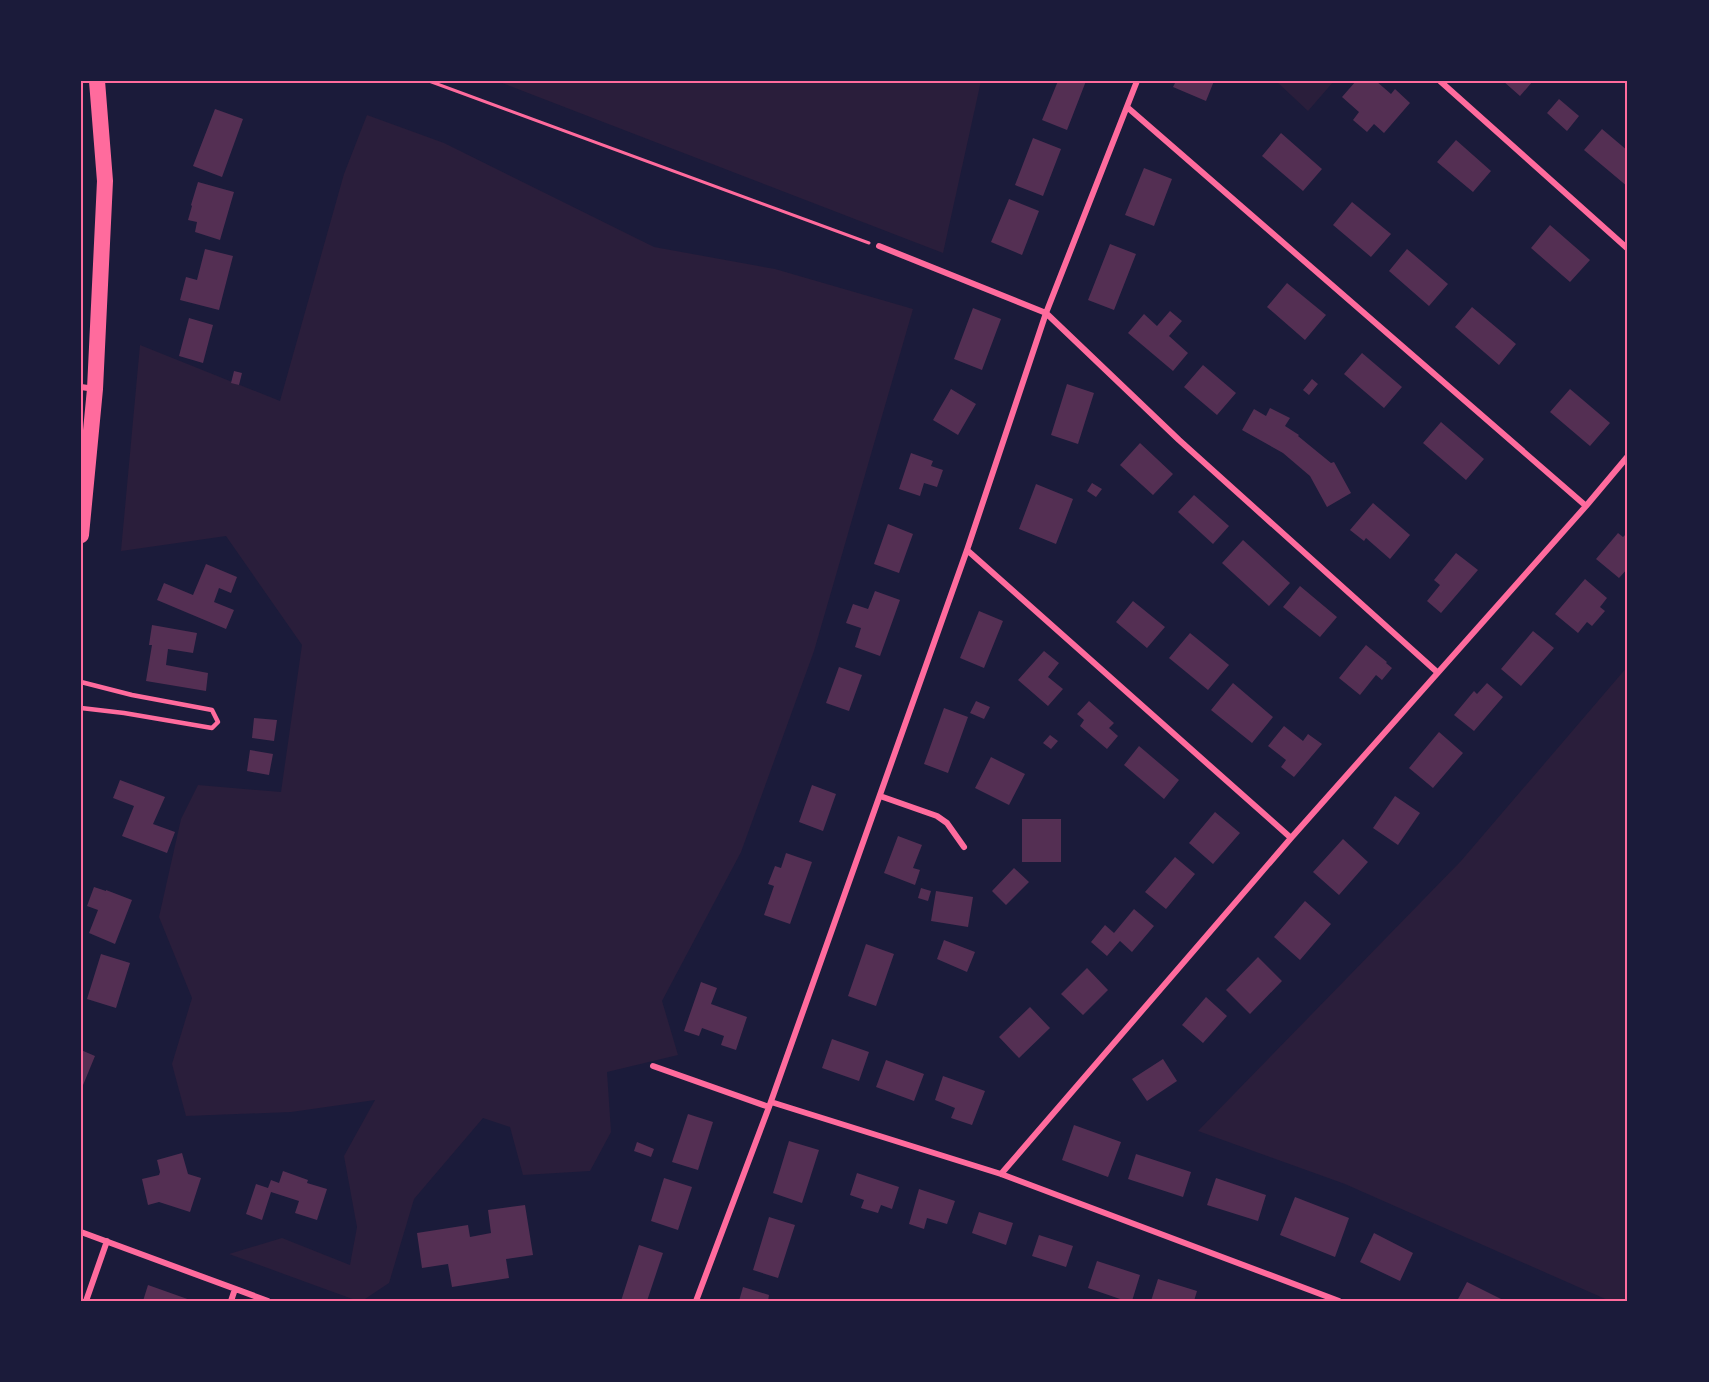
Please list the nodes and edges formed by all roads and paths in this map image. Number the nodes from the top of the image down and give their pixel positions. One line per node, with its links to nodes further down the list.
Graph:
1 (97, 81): 9 (highway)
2 (429, 81): 6 (path)
3 (1137, 81): 5 (street)
4 (1440, 81): 7 (street)
5 (1128, 107): 8 (street); 11 (street)
6 (879, 246): 8 (street)
7 (1628, 249)
8 (1046, 313): 13 (street); 14 (street)
9 (88, 388): 12 (highway)
10 (1628, 456): 11 (street)
11 (1586, 506): 14 (street)
12 (81, 535)
13 (967, 550): 17 (street); 18 (street)
14 (1437, 672): 18 (street)
15 (81, 682): 16 (lane)
16 (81, 708)
17 (879, 796): 19 (street); 21 (street)
18 (1291, 838): 22 (street)
19 (964, 847)
20 (653, 1066): 21 (street)
21 (770, 1104): 22 (street); 29 (street)
22 (1001, 1174): 30 (street)
23 (81, 1232): 24 (street)
24 (107, 1241): 25 (street); 26 (street)
25 (235, 1289): 27 (street); 28 (street)
26 (86, 1301)
27 (231, 1301)
28 (268, 1301)
29 (696, 1301)
30 (1339, 1301)

